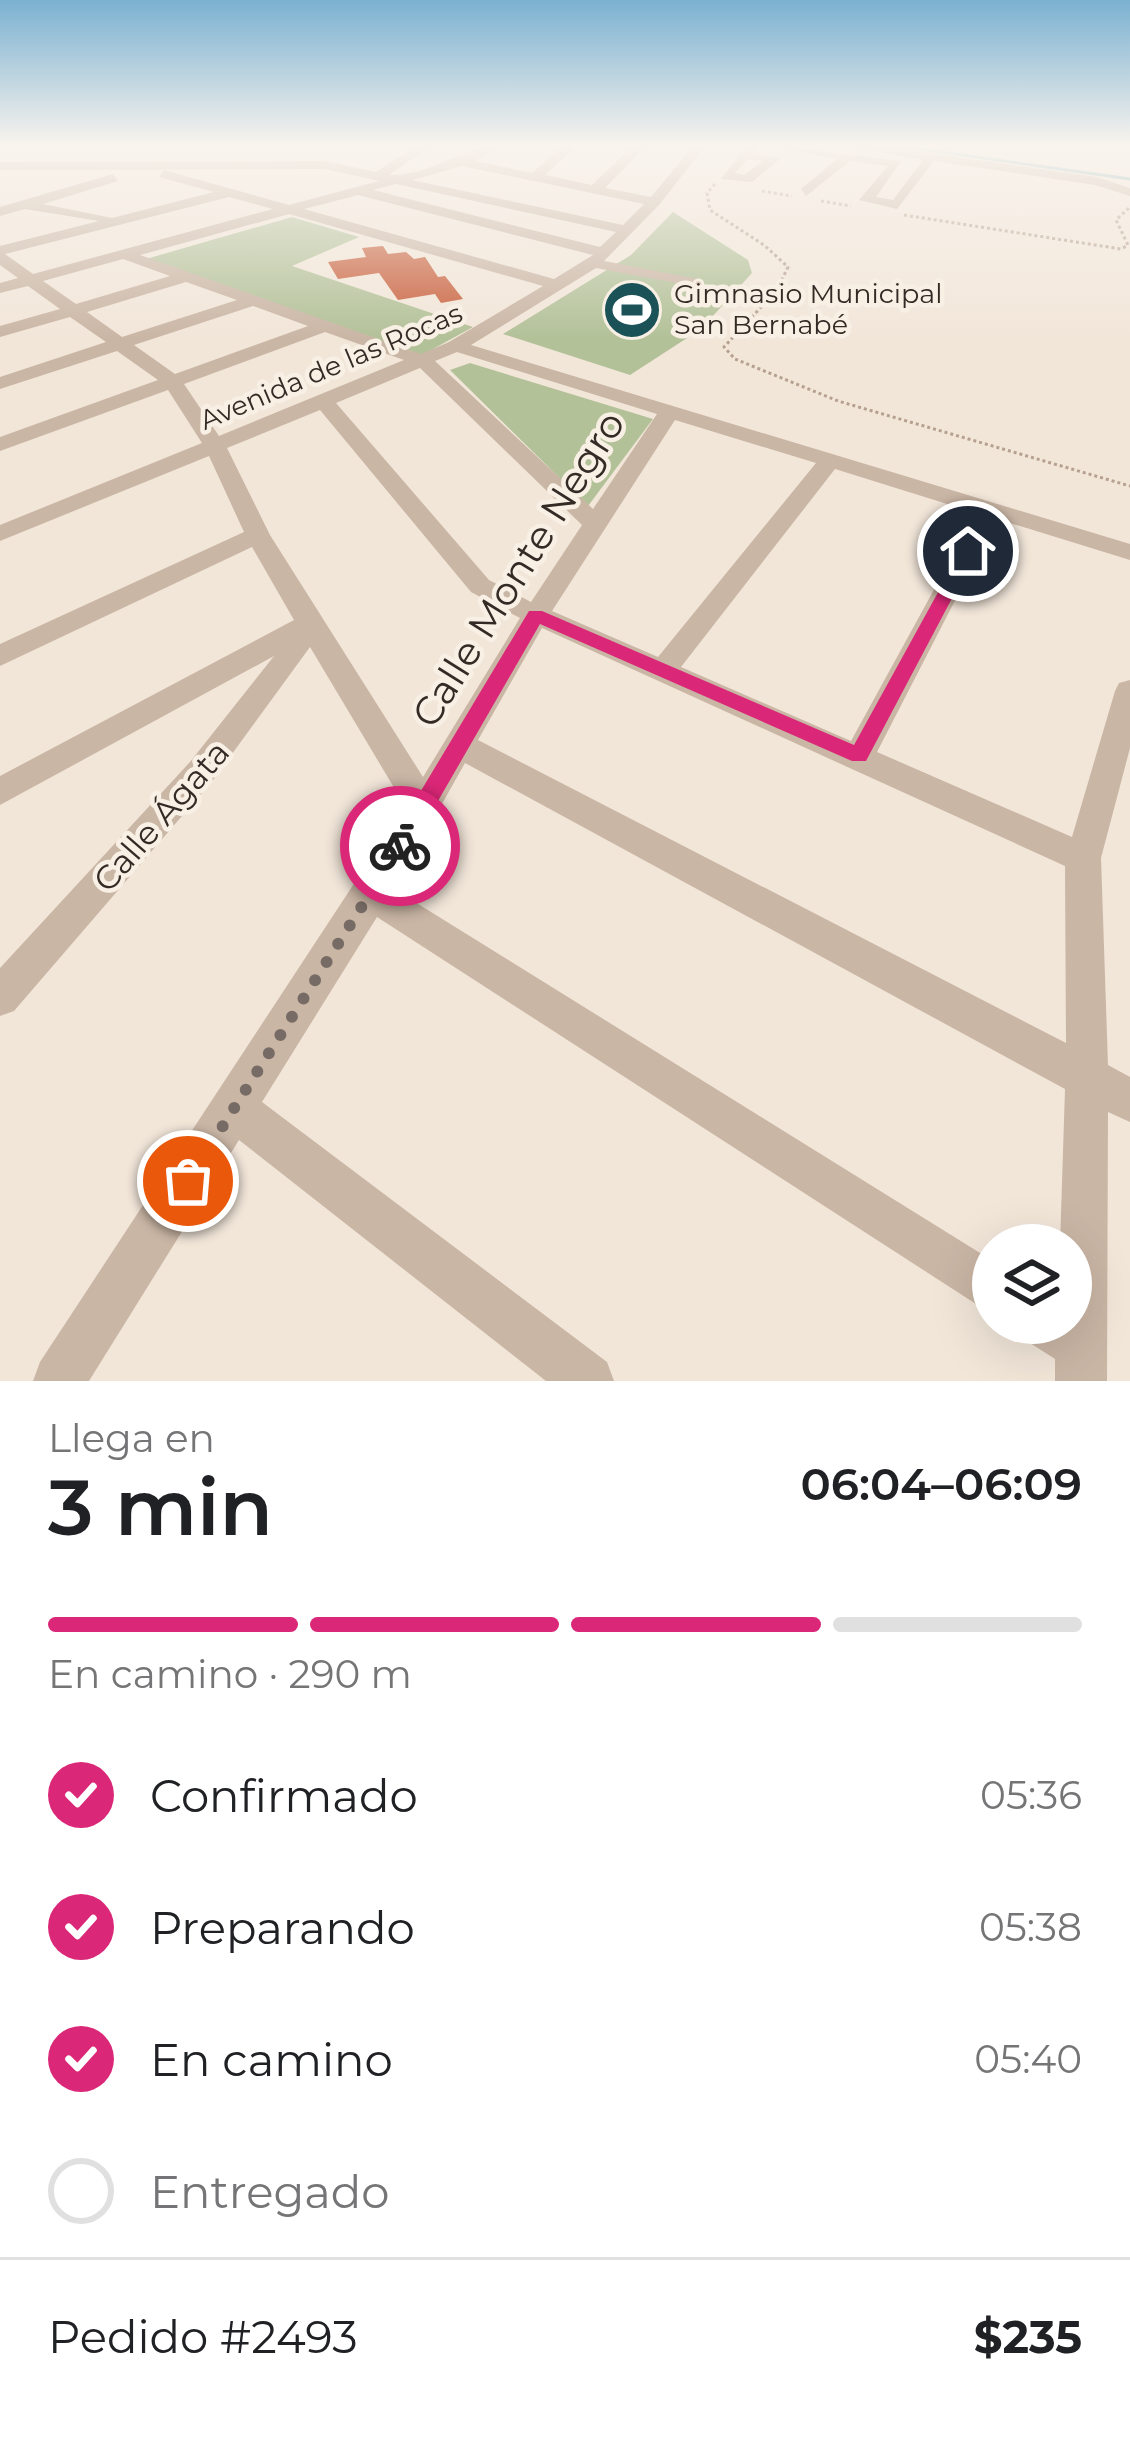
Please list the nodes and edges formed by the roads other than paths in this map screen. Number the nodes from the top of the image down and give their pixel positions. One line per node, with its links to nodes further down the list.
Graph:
1 (74, 209): 8 (street)
2 (161, 209): 8 (street)
3 (285, 209): 10 (street)
4 (289, 209): 17 (street)
5 (428, 209): 13 (street)
6 (539, 209): 9 (street)
7 (647, 209): 9 (street, Avenida de las Rocas)
8 (118, 220): 10 (street); 12 (street)
9 (628, 230): 13 (street, Avenida de las Rocas)
10 (193, 235): 11 (street)
11 (123, 254): 14 (street); 15 (street)
12 (0, 255): 15 (street)
13 (599, 258): 16 (street); 17 (street, Avenida de las Rocas)
14 (185, 277): 19 (street); 20 (street)
15 (32, 280): 18 (street); 20 (street)
16 (698, 284)
17 (560, 286): 24 (street, Avenida de las Rocas)
18 (0, 288)
19 (252, 301): 21 (street); 23 (street)
20 (74, 310): 22 (street); 23 (street)
21 (325, 326): 25 (street); 26 (street)
22 (0, 332)
23 (121, 343): 26 (street); 27 (street)
24 (456, 346): 25 (street, Avenida de las Rocas); 29 (street)
25 (424, 361): 28 (street, Avenida de las Rocas); 34 (street)
26 (173, 382): 30 (street); 31 (street)
27 (0, 383)
28 (326, 403): 31 (street, Avenida de las Rocas); 38 (street)
29 (669, 412): 32 (street); 34 (street, Calle Monte Negro)
30 (0, 444)
31 (216, 447): 35 (street, Avenida de las Rocas); 36 (street)
32 (830, 461): 33 (street); 41 (street)
33 (990, 510): 37 (street); 44 (street)
34 (594, 523): 38 (street, Calle Monte Negro)
35 (0, 535)
36 (257, 535): 39 (street); 40 (street)
37 (1130, 552)
38 (536, 615): 41 (street); 43 (street, Calle Monte Negro)
39 (310, 624): 45 (street); 46 (street); 49 (street, Calle Ágata)
40 (0, 656)
41 (662, 670): 44 (street)
42 (1130, 691): 47 (street)
43 (461, 746): 46 (street, Calle Monte Negro); 50 (street)
44 (859, 755): 47 (street)
45 (0, 792)
46 (424, 808): 48 (street, Calle Monte Negro)
47 (1082, 858): 50 (street)
48 (371, 894): 52 (street, Calle Monte Negro); 53 (street)
49 (2, 989)
50 (1087, 1077): 51 (street); 54 (street)
51 (1130, 1100)
52 (235, 1109): 55 (street, Calle Monte Negro); 56 (street)
53 (972, 1277)
54 (1069, 1350)
55 (58, 1381)
56 (588, 1381)

